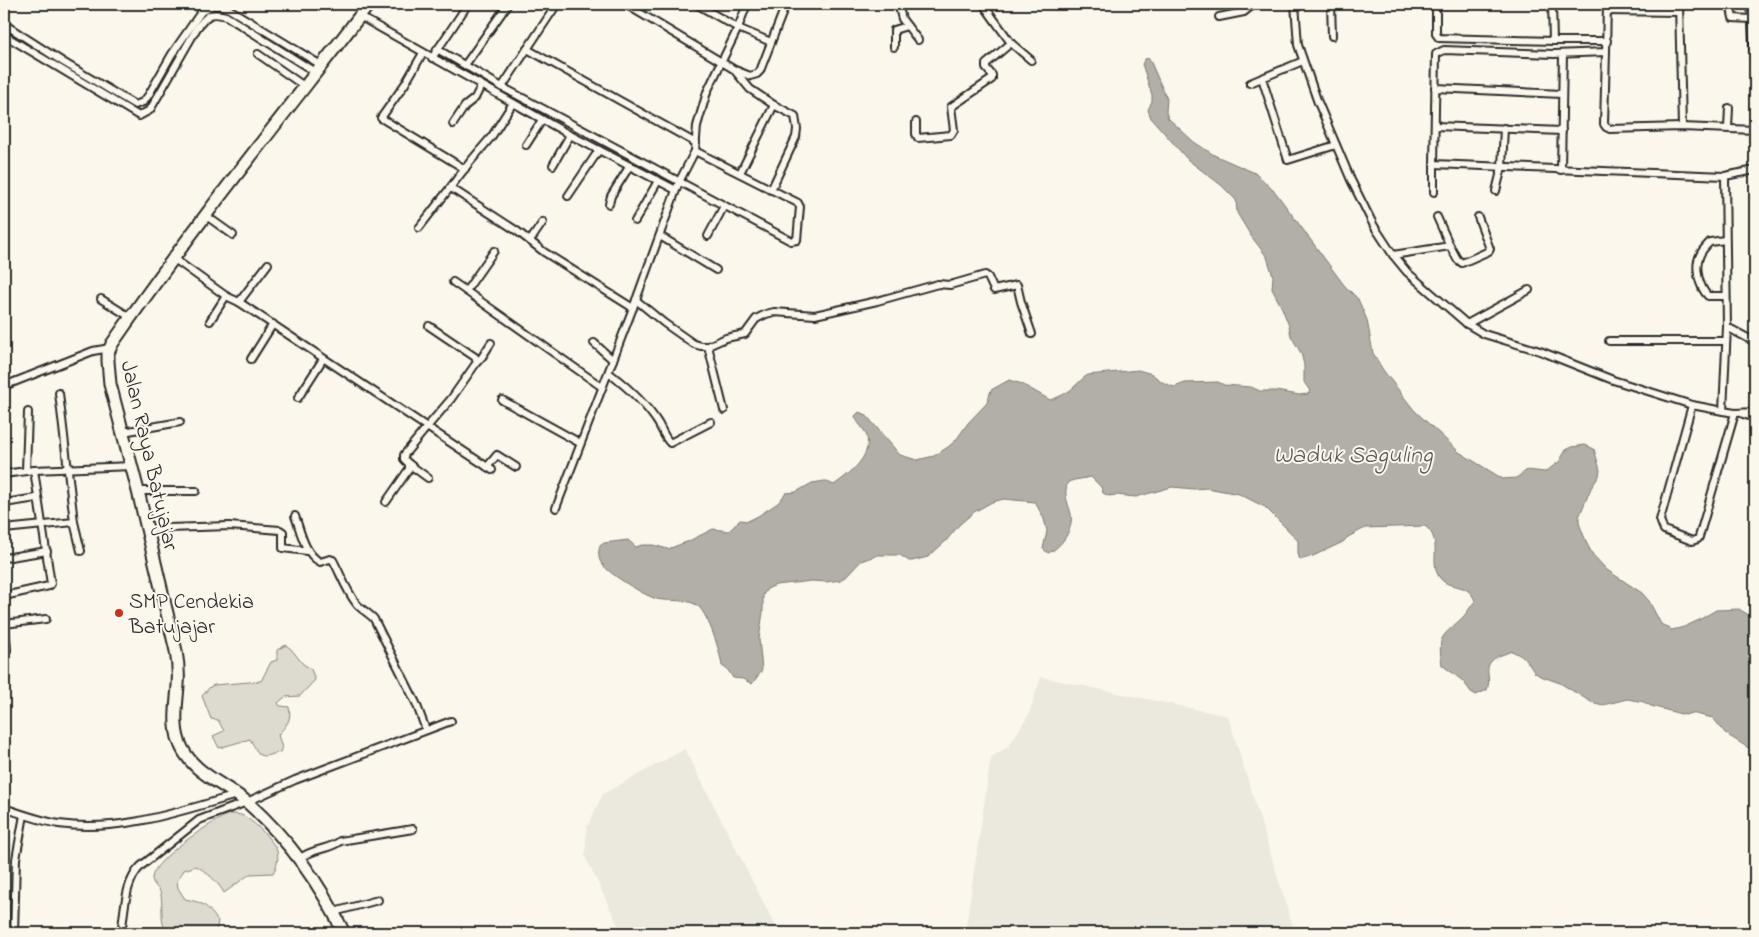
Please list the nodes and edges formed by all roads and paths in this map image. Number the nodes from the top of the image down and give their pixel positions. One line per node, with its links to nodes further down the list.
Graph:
1 (369, 4): 21 (highway, Jalan Raya Batujajar)
2 (468, 4): 35 (street)
3 (508, 4): 45 (street)
4 (557, 4): 36 (street)
5 (625, 4): 44 (street)
6 (696, 4): 26 (street)
7 (747, 4): 26 (street)
8 (786, 4): 32 (street)
9 (898, 4): 25 (street)
10 (982, 4): 33 (street)
11 (1254, 4): 22 (street)
12 (1295, 4): 43 (street)
13 (1331, 4): 28 (street)
14 (1436, 4): 30 (street)
15 (1552, 4): 30 (street)
16 (1679, 4): 20 (street)
17 (1709, 4): 23 (street)
18 (1751, 4): 23 (street)
19 (1607, 7): 20 (street); 31 (street)
20 (1679, 12): 63 (street)
21 (359, 16): 39 (street); 46 (highway, Jalan Raya Batujajar)
22 (1219, 17)
23 (1751, 19): 49 (street)
24 (4, 24): 46 (street)
25 (907, 26): 29 (street); 34 (street)
26 (738, 28): 32 (street); 44 (street)
27 (4, 35): 46 (street)
28 (1332, 36)
29 (918, 40)
30 (1553, 41): 31 (street)
31 (1606, 41): 37 (street)
32 (771, 42): 47 (street)
33 (1011, 43): 42 (street); 60 (street)
34 (894, 47)
35 (437, 49): 41 (street); 45 (street)
36 (527, 49): 53 (street); 69 (street)
37 (1606, 52): 40 (street); 63 (street)
38 (258, 54): 51 (street)
39 (423, 54): 41 (street); 78 (street)
40 (1563, 54): 54 (street); 55 (street)
41 (432, 58): 52 (street)
42 (1031, 60)
43 (1303, 61): 48 (street); 71 (street)
44 (721, 63): 47 (street); 69 (street)
45 (465, 65): 53 (street)
46 (318, 69): 51 (highway, Jalan Raya Batujajar)
47 (735, 70): 57 (street)
48 (1262, 78): 50 (street); 71 (street)
49 (1755, 80)
50 (1250, 83)
51 (304, 86): 93 (highway, Jalan Raya Batujajar)
52 (481, 86): 56 (street); 61 (street)
53 (502, 87): 84 (street)
54 (1435, 88): 55 (street); 62 (street)
55 (1562, 94): 67 (street)
56 (512, 103): 59 (street); 78 (street)
57 (774, 105): 81 (street); 87 (street)
58 (1728, 108): 65 (street)
59 (542, 120): 68 (street); 70 (street)
60 (916, 122)
61 (453, 124)
62 (1435, 126): 64 (street); 74 (street)
63 (1682, 127): 65 (street)
64 (1504, 128): 67 (street); 77 (street)
65 (1728, 128): 66 (street)
66 (1755, 130)
67 (1562, 131): 79 (street)
68 (570, 135): 72 (street); 75 (street)
69 (696, 143): 73 (street)
70 (526, 145)
71 (1336, 145): 106 (street)
72 (599, 150): 76 (street); 90 (street)
73 (696, 151): 81 (street); 84 (street)
74 (1434, 164): 77 (street); 89 (street)
75 (553, 165)
76 (628, 167): 83 (street); 91 (street)
77 (1502, 168): 79 (street); 88 (street)
78 (465, 169): 85 (street)
79 (1561, 170): 82 (street)
80 (1755, 170): 82 (street)
81 (740, 173): 87 (street)
82 (1725, 176): 102 (street)
83 (658, 181): 86 (street); 96 (street)
84 (679, 182): 86 (street); 92 (street)
85 (451, 188): 98 (street); 103 (street)
86 (676, 190): 100 (street)
87 (771, 190): 92 (street)
88 (1496, 191)
89 (1434, 192)
90 (568, 196)
91 (609, 204)
92 (724, 206): 101 (street)
93 (205, 215): 99 (street); 107 (highway, Jalan Raya Batujajar)
94 (1437, 217): 104 (street)
95 (1478, 217): 104 (street)
96 (636, 221)
97 (543, 222): 103 (street)
98 (419, 228)
99 (233, 235)
100 (660, 236): 109 (street); 116 (street)
101 (708, 236)
102 (1725, 240): 114 (street); 114 (street)
103 (530, 241): 118 (street)
104 (1450, 246): 106 (street)
105 (494, 251): 112 (street)
106 (1393, 255): 122 (street)
107 (173, 258): 113 (street); 120 (highway, Jalan Raya Batujajar)
108 (268, 264): 117 (street)
109 (716, 270)
110 (453, 282): 112 (street)
111 (1528, 290): 122 (street)
112 (466, 291): 139 (street)
113 (226, 296): 117 (street); 119 (street)
114 (1726, 296): 124 (street)
115 (101, 299): 120 (street)
116 (636, 300): 118 (street); 132 (street)
117 (239, 302): 121 (street)
118 (633, 308): 135 (street)
119 (210, 320)
120 (128, 321): 131 (highway, Jalan Raya Batujajar)
121 (273, 324): 133 (street); 134 (street)
122 (1468, 324): 143 (street)
123 (429, 326): 136 (street)
124 (1727, 327): 127 (street); 128 (street)
125 (1032, 334): 132 (street)
126 (1609, 341): 127 (street)
127 (1726, 341): 145 (street)
128 (1755, 342)
129 (491, 343): 136 (street)
130 (594, 343): 135 (street)
131 (111, 346): 138 (street); 153 (highway, Jalan Raya Batujajar)
132 (708, 346): 144 (street)
133 (252, 359)
134 (323, 359): 141 (street); 152 (street)
135 (613, 360): 137 (street)
136 (477, 362): 152 (street)
137 (609, 373): 139 (street); 151 (street)
138 (4, 386)
139 (602, 387): 154 (street)
140 (59, 393): 159 (street)
141 (298, 398)
142 (502, 400): 154 (street)
143 (1692, 405): 145 (street); 148 (street)
144 (724, 410)
145 (1723, 411): 148 (street)
146 (28, 412): 160 (street)
147 (1755, 412): 148 (street)
148 (1737, 413): 149 (street)
149 (1755, 418)
150 (180, 422): 153 (street)
151 (711, 422)
152 (427, 427): 155 (street); 157 (street)
153 (123, 432): 156 (highway, Jalan Raya Batujajar)
154 (580, 443): 168 (street)
155 (409, 464): 162 (street); 166 (street)
156 (132, 466): 159 (street); 163 (highway, Jalan Raya Batujajar)
157 (516, 467)
158 (34, 470): 159 (street); 160 (street); 165 (street)
159 (68, 470): 170 (street)
160 (26, 471): 161 (street)
161 (4, 474)
162 (428, 478)
163 (138, 491): 164 (street); 173 (highway, Jalan Raya Batujajar)
164 (196, 491)
165 (37, 498): 167 (street); 171 (street)
166 (386, 502)
167 (4, 503)
168 (556, 508)
169 (295, 516): 176 (street)
170 (74, 522): 171 (street); 175 (street)
171 (41, 524): 172 (street); 174 (street)
172 (4, 529)
173 (148, 530): 176 (street); 185 (highway, Jalan Raya Batujajar)
174 (47, 551): 177 (street); 178 (street)
175 (81, 551)
176 (307, 551): 184 (street)
177 (4, 558)
178 (4, 596)
179 (4, 612): 181 (street)
180 (46, 619): 181 (street)
181 (5, 624): 182 (street)
182 (4, 651)
183 (451, 721): 184 (street)
184 (426, 730): 185 (street)
185 (242, 799): 187 (street); 189 (highway, Jalan Raya Batujajar); 193 (street)
186 (4, 808): 187 (street)
187 (24, 815): 192 (street)
188 (413, 829): 189 (street)
189 (299, 859): 191 (highway, Jalan Raya Batujajar)
190 (378, 900): 191 (street)
191 (334, 912): 194 (highway, Jalan Raya Batujajar)
192 (14, 933)
193 (121, 933)
194 (344, 933)

